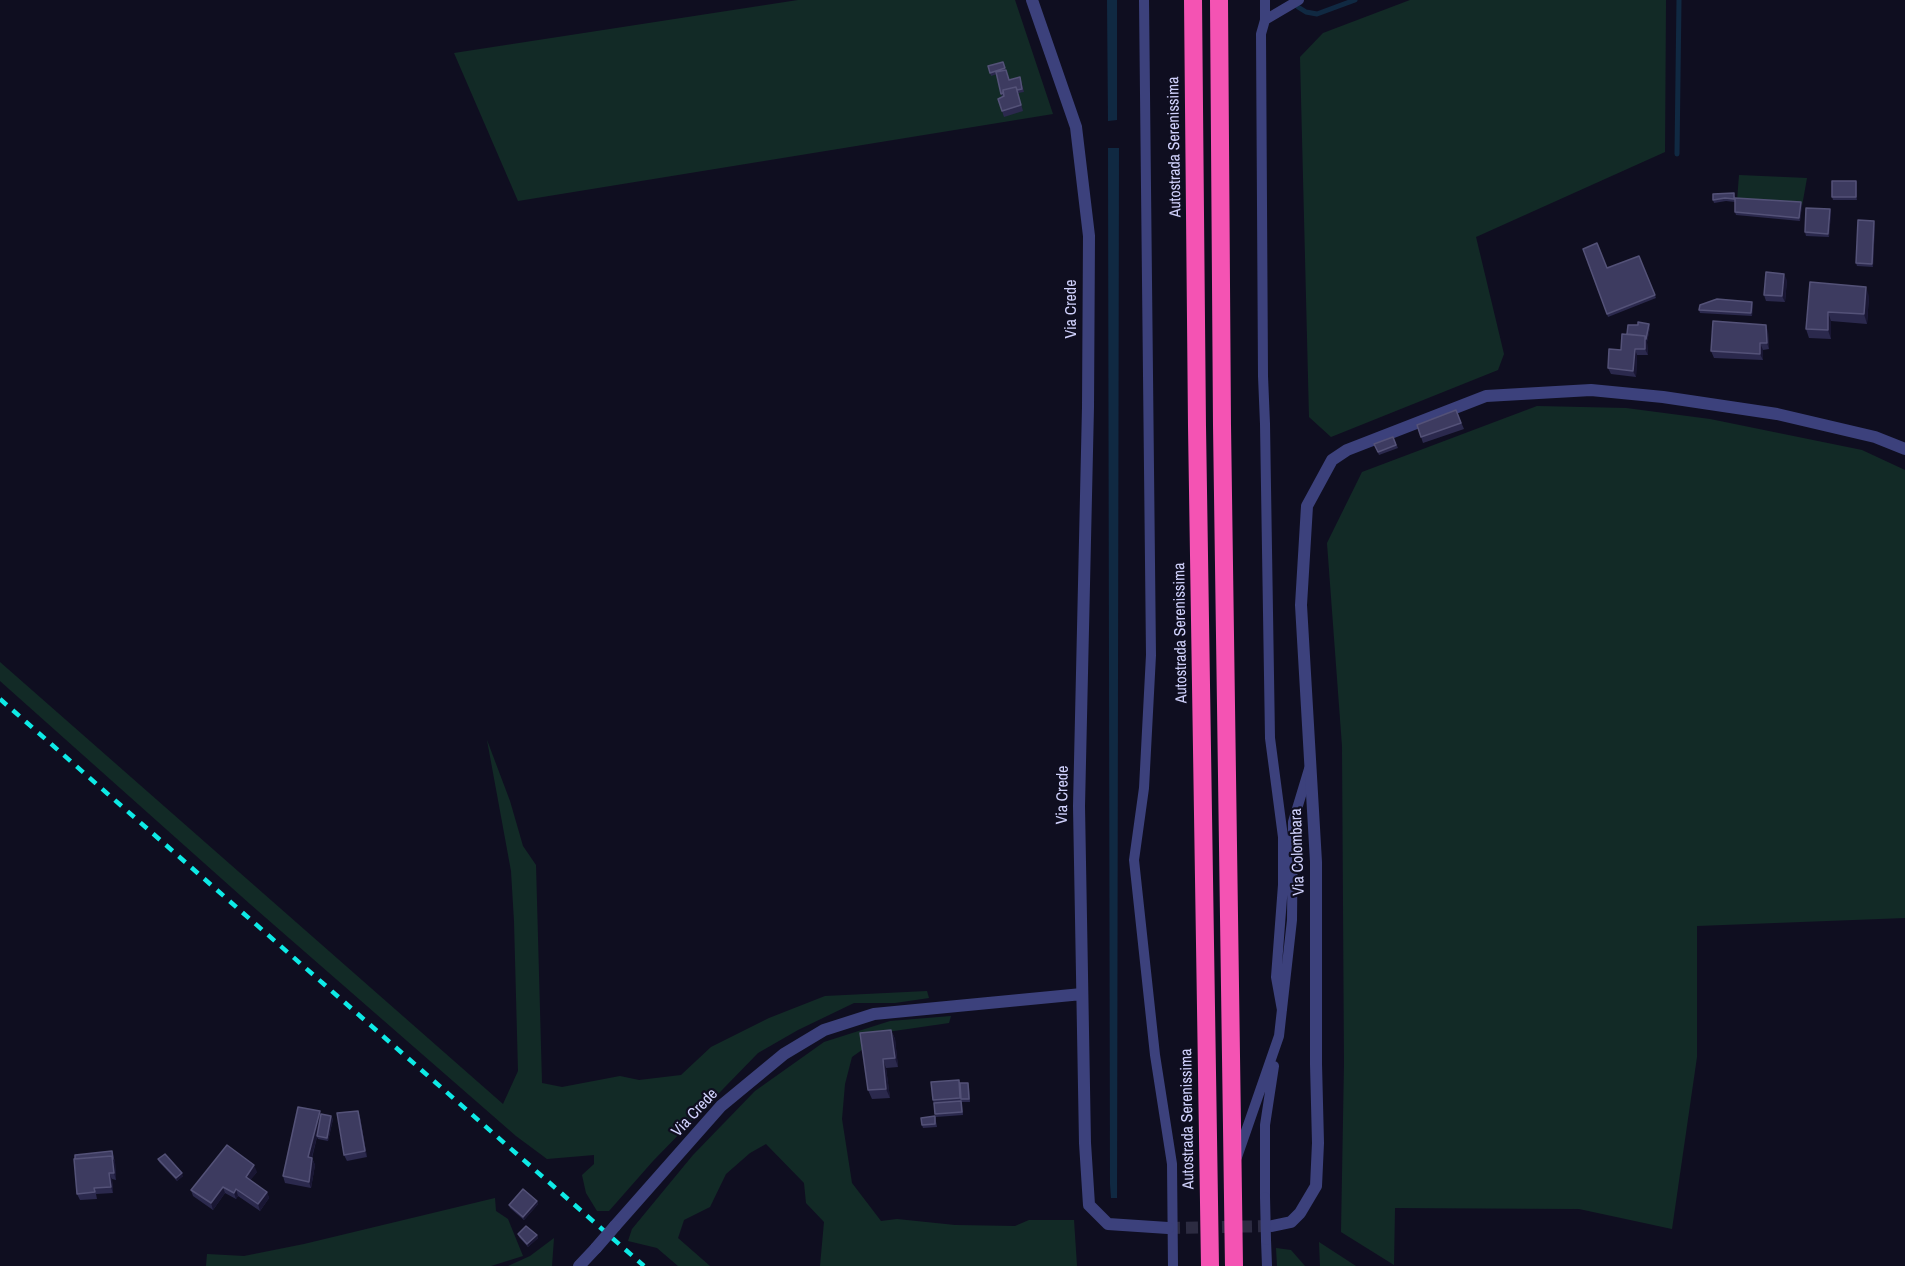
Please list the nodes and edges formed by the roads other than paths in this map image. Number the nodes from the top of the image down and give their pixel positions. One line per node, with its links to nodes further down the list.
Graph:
1 (1032, 0): 10 (street, Via Crede)
2 (1144, 0): 17 (lane)
3 (1193, 0): 18 (highway, Autostrada Serenissima)
4 (1218, 0): 13 (highway)
5 (1265, 0): 7 (lane)
6 (1299, 0): 7 (lane)
7 (1265, 20): 11 (lane)
8 (1905, 449): 9 (street, Via Colombara)
9 (1310, 766): 11 (lane); 14 (street, Via Colombara)
10 (1082, 994): 15 (street); 16 (street, Via Crede, bridge)
11 (1282, 1010): 12 (lane)
12 (1279, 1036): 13 (lane); 20 (lane, bridge)
13 (1233, 1169): 19 (highway)
14 (1272, 1226)
15 (1168, 1228)
16 (579, 1266)
17 (1173, 1266)
18 (1210, 1266)
19 (1234, 1266)
20 (1267, 1266)

